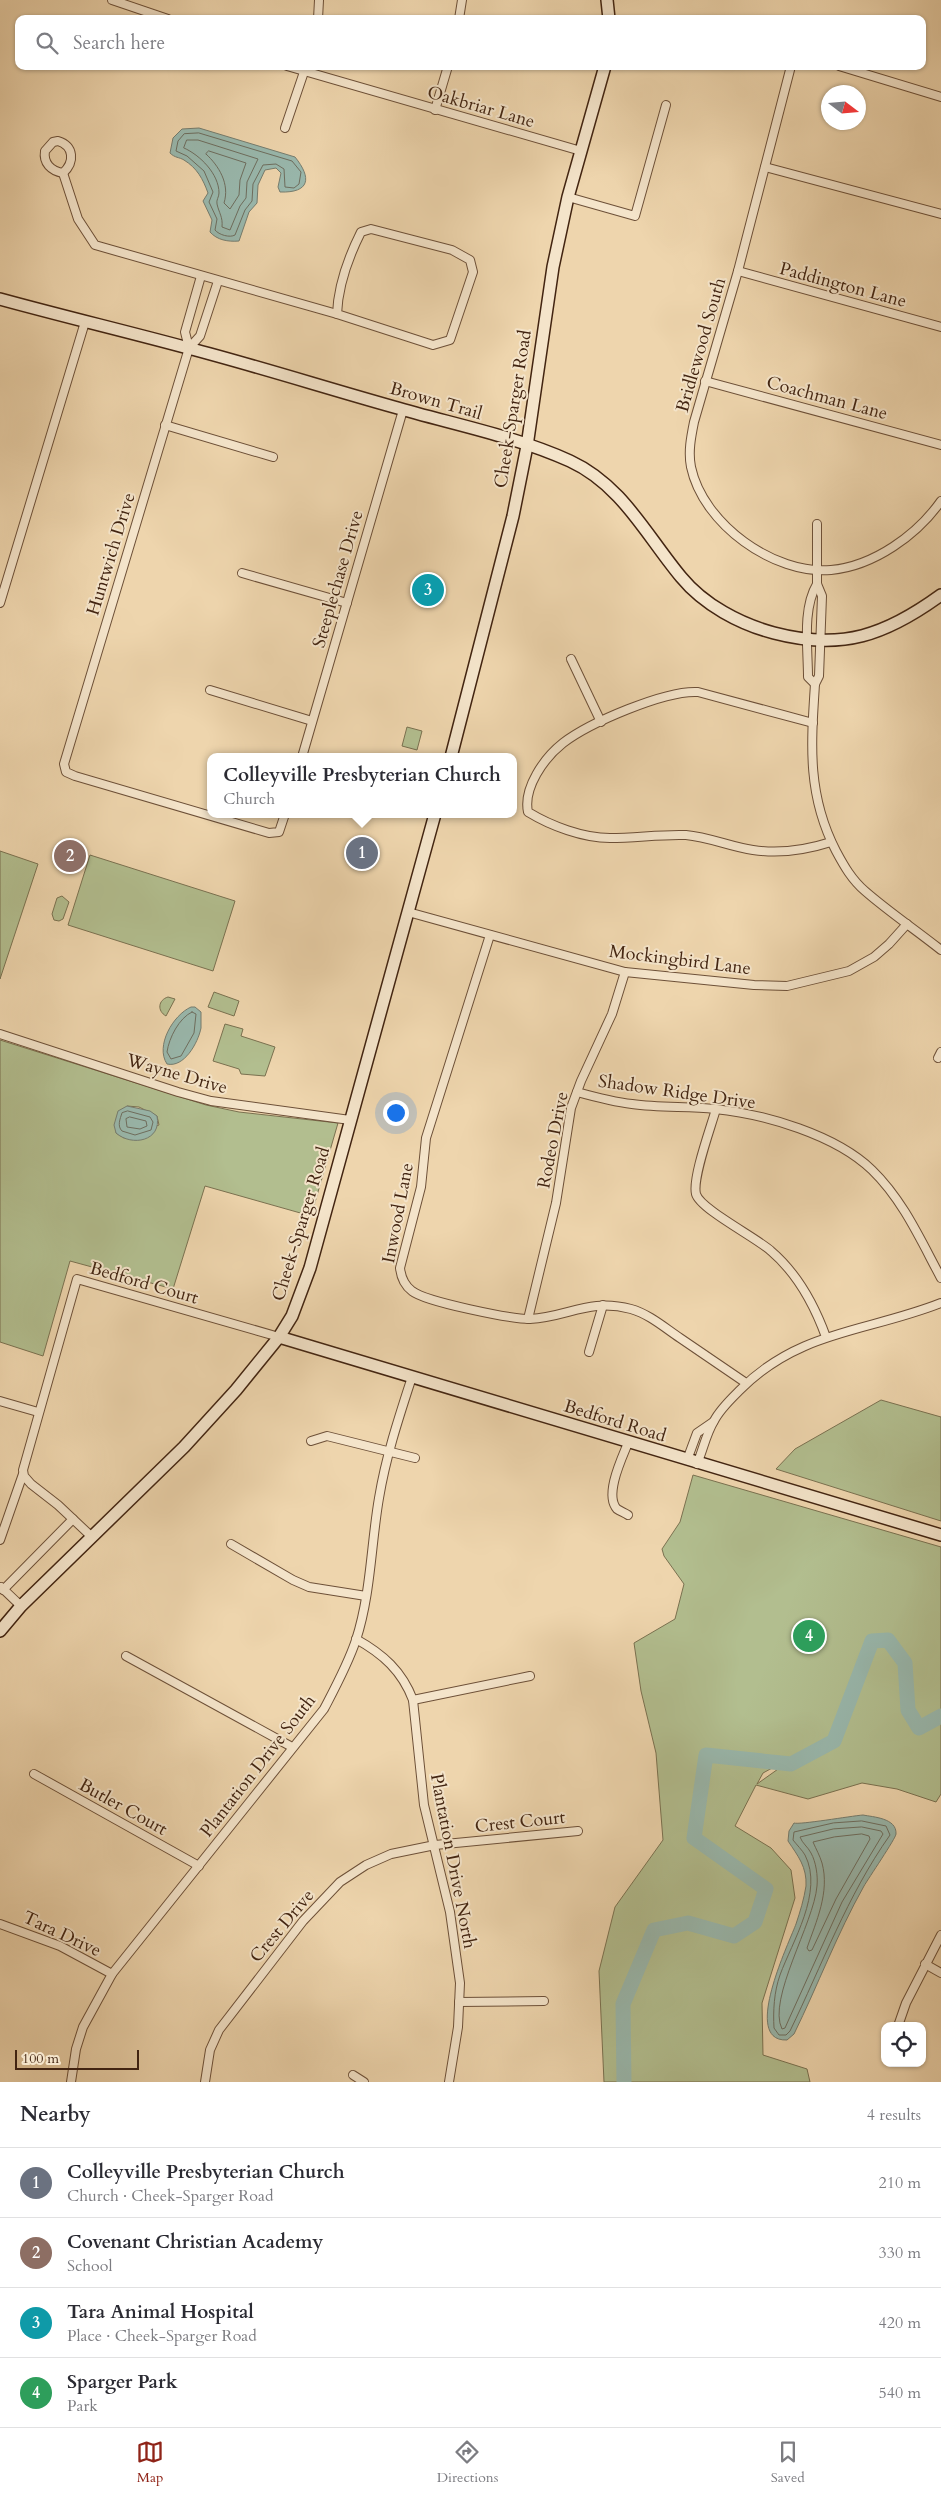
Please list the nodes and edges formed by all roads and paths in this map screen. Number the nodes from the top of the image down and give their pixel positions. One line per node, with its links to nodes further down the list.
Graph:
1 (112, 0): 5 (street)
2 (319, 0): 6 (street)
3 (462, 0): 7 (street)
4 (607, 0): 8 (street)
5 (156, 15)
6 (318, 15)
7 (460, 15)
8 (609, 15)
9 (305, 70): 18 (street)
10 (308, 70): 17 (street, Oakbriar Lane)
11 (447, 70): 17 (street)
12 (604, 70): 19 (street, Cheek-Sparger Road)
13 (790, 70): 20 (street, Bridlewood South)
14 (852, 70): 15 (street)
15 (941, 97)
16 (666, 105): 22 (street)
17 (435, 110): 19 (street, Oakbriar Lane)
18 (286, 128)
19 (581, 151): 22 (street, Cheek-Sparger Road)
20 (765, 167): 23 (street); 24 (street, Bridlewood South)
21 (63, 173): 25 (street)
22 (568, 197): 36 (street, Cheek-Sparger Road)
23 (941, 214)
24 (738, 271): 30 (street, Paddington Lane); 32 (street, Bridlewood South)
25 (202, 276): 26 (street); 31 (street)
26 (218, 281): 28 (street); 31 (street)
27 (0, 299): 29 (street, Brown Trail)
28 (337, 314): 28 (street)
29 (85, 322): 31 (street, Brown Trail); 44 (street)
30 (941, 327)
31 (189, 348): 33 (street, Brown Trail); 34 (street, Huntwich Drive)
32 (705, 381): 35 (street, Coachman Lane); 40 (street, Bridlewood South)
33 (403, 410): 36 (street, Brown Trail); 45 (street, Steeplechase Drive)
34 (165, 425): 37 (street); 56 (street, Huntwich Drive)
35 (941, 445)
36 (527, 446): 46 (street, Brown Trail); 55 (street, Cheek-Sparger Road)
37 (273, 457)
38 (941, 501): 40 (street, Bridlewood South)
39 (817, 524): 40 (street)
40 (817, 569): 42 (street)
41 (242, 573): 45 (street)
42 (817, 584): 46 (street); 47 (street)
43 (941, 595): 47 (street, Brown Trail)
44 (0, 603)
45 (347, 603): 51 (street, Steeplechase Drive)
46 (808, 639): 47 (street, Brown Trail); 49 (street)
47 (821, 640): 49 (street)
48 (570, 659): 52 (street)
49 (815, 684): 53 (street)
50 (210, 690): 51 (street)
51 (312, 721): 54 (street, Steeplechase Drive)
52 (600, 722): 53 (street); 60 (street)
53 (812, 723): 60 (street)
54 (303, 753)
55 (452, 753)
56 (207, 815)
57 (218, 818): 58 (street, Huntwich Drive)
58 (284, 818)
59 (434, 818): 61 (street, Cheek-Sparger Road)
60 (831, 842): 62 (street)
61 (408, 912): 63 (street, Mockingbird Lane); 69 (street, Cheek-Sparger Road)
62 (907, 924): 64 (street); 65 (street, Mockingbird Lane)
63 (490, 935): 65 (street, Mockingbird Lane); 73 (street, Inwood Lane)
64 (941, 950)
65 (625, 972): 67 (street, Rodeo Drive)
66 (0, 1034): 69 (street, Wayne Drive)
67 (577, 1092): 68 (street, Shadow Ridge Drive); 73 (street, Rodeo Drive)
68 (716, 1109): 70 (street, Shadow Ridge Drive); 75 (street)
69 (350, 1120): 74 (street, Cheek-Sparger Road)
70 (941, 1278)
71 (941, 1303): 75 (street)
72 (603, 1305): 73 (street, Inwood Lane); 76 (street); 78 (street, Inwood Lane)
73 (528, 1319)
74 (279, 1337): 77 (street, Bedford Road); 80 (street, Bedford Court); 90 (street, Cheek-Sparger Road)
75 (826, 1337): 78 (street)
76 (589, 1352)
77 (412, 1377): 82 (street, Bedford Road); 83 (street, Plantation Drive South)
78 (746, 1384): 85 (street)
79 (0, 1401): 80 (street)
80 (38, 1412): 86 (street)
81 (311, 1441): 83 (street)
82 (628, 1443): 85 (street, Bedford Road); 87 (street)
83 (388, 1451): 84 (street); 94 (street, Plantation Drive South)
84 (415, 1458)
85 (692, 1462): 89 (street, Bedford Road)
86 (23, 1474): 88 (street); 91 (street)
87 (628, 1515)
88 (73, 1519): 90 (street); 93 (street)
89 (941, 1535)
90 (92, 1537): 95 (street, Cheek-Sparger Road)
91 (0, 1540)
92 (231, 1544): 94 (street)
93 (2, 1588): 95 (street)
94 (366, 1596): 97 (street, Plantation Drive South)
95 (21, 1606): 96 (street, Cheek-Sparger Road)
96 (0, 1631)
97 (356, 1639): 100 (street, Plantation Drive North); 101 (street, Plantation Drive South)
98 (126, 1656): 101 (street)
99 (530, 1676): 100 (street)
100 (413, 1700): 104 (street, Plantation Drive North)
101 (292, 1747): 105 (street, Plantation Drive South)
102 (34, 1774): 105 (street, Butler Court)
103 (578, 1831): 104 (street, Crest Court)
104 (435, 1845): 112 (street, Plantation Drive North); 116 (street, Crest Drive)
105 (199, 1866): 110 (street, Plantation Drive South)
106 (0, 1924): 110 (street, Tara Drive)
107 (941, 1935): 108 (street)
108 (925, 1964): 109 (street); 113 (street)
109 (941, 1973)
110 (112, 1974): 115 (street, Plantation Drive South)
111 (544, 2001): 112 (street)
112 (459, 2002): 118 (street, Plantation Drive North)
113 (899, 2022)
114 (354, 2075): 117 (street)
115 (71, 2082)
116 (205, 2082)
117 (364, 2082)
118 (449, 2082)

